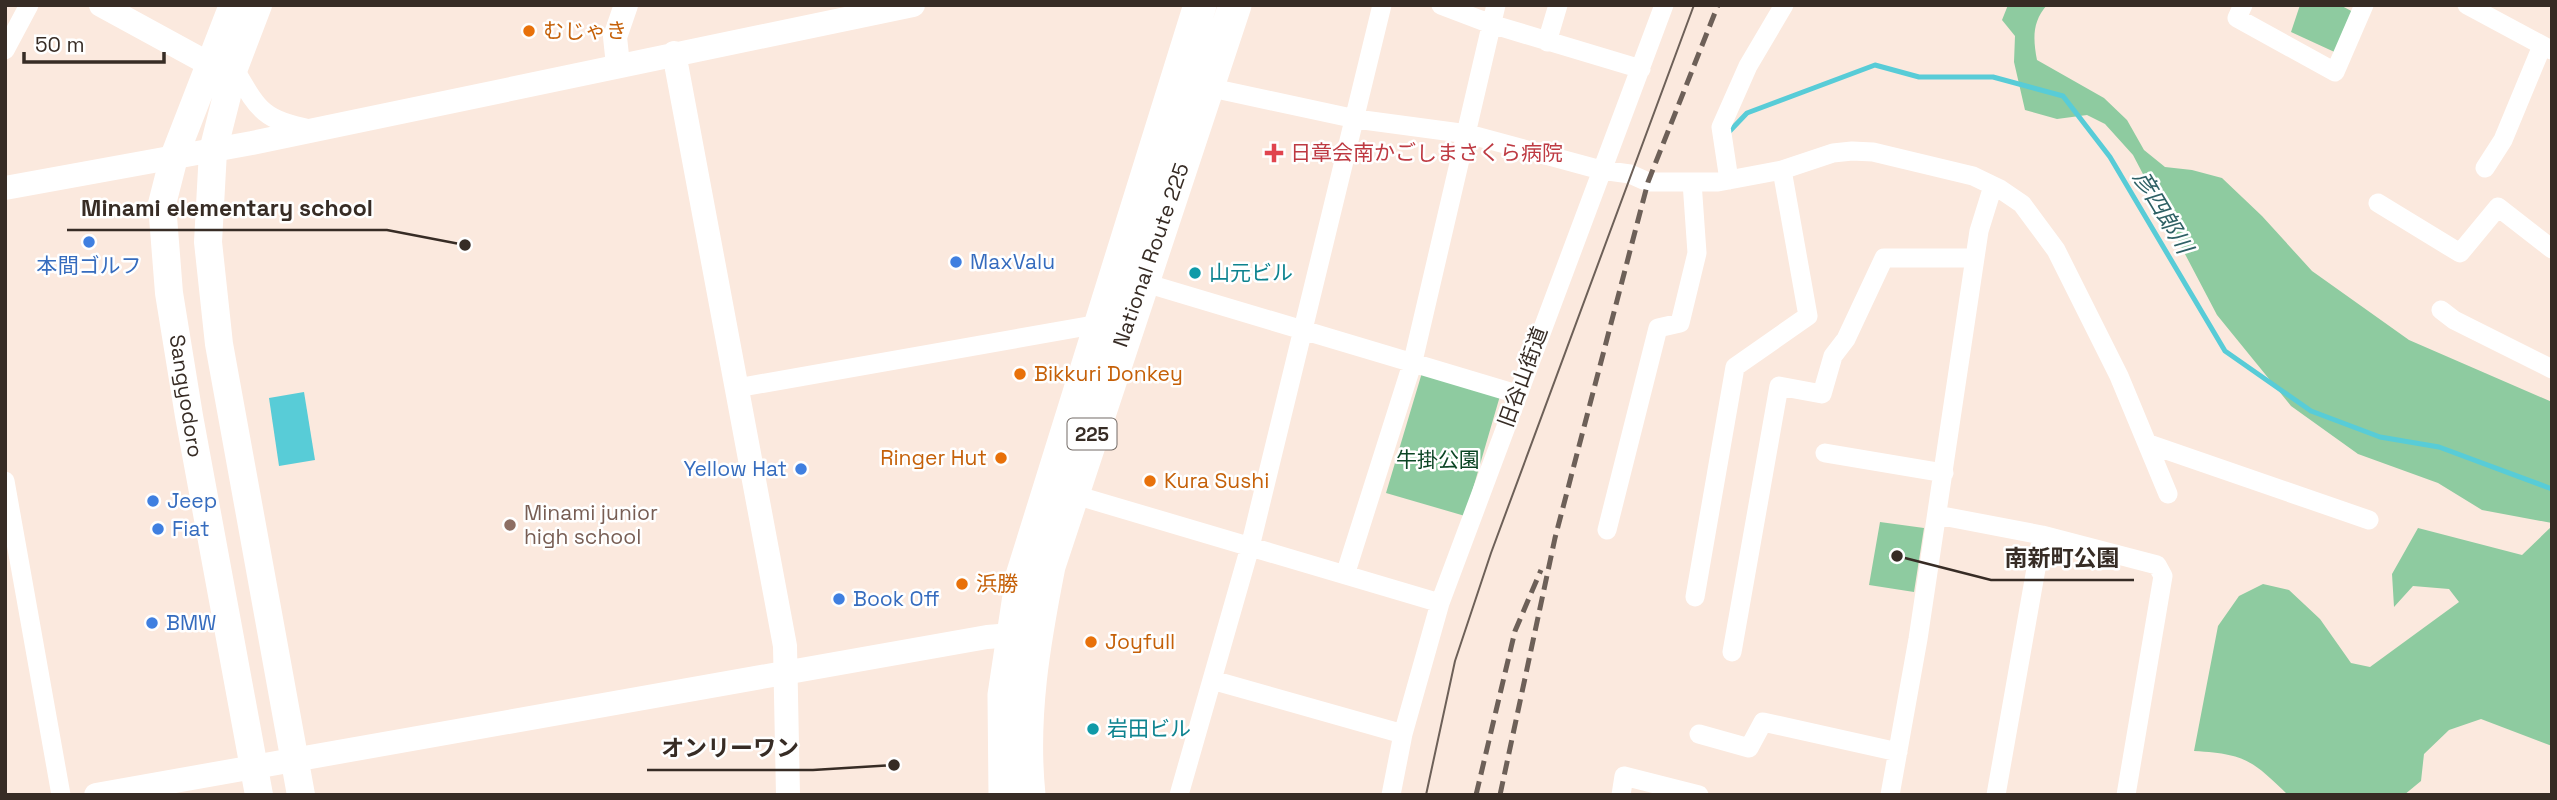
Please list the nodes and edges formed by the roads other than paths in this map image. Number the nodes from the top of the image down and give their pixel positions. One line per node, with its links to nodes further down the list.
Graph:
1 (29, 5): 20 (street)
2 (101, 5): 23 (street)
3 (233, 5): 23 (main road, Sangyodoro)
4 (258, 5): 23 (main road, Sangyodoro)
5 (626, 5): 22 (street)
6 (913, 5): 21 (street)
7 (1235, 5): 26 (highway, National Route 225 / 225)
8 (1382, 5): 27 (street)
9 (1441, 5): 17 (street)
10 (1558, 5): 18 (street)
11 (1664, 5): 24 (street, 旧谷山街道)
12 (1784, 5): 35 (street)
13 (2243, 5): 14 (street)
14 (2364, 5)
15 (2467, 5): 19 (street)
16 (1195, 12): 25 (highway, National Route 225 / 225)
17 (1493, 15): 18 (street); 29 (street)
18 (1547, 42): 24 (street)
19 (2547, 49): 32 (street)
20 (5, 50)
21 (674, 53): 22 (street); 48 (street)
22 (618, 65): 28 (street)
23 (222, 67): 28 (street); 30 (main road, Sangyodoro); 31 (main road, Sangyodoro)
24 (1641, 69): 33 (street, 旧谷山街道)
25 (1177, 80): 26 (street); 44 (highway, National Route 225 / 225)
26 (1209, 88): 27 (street); 42 (highway, National Route 225 / 225)
27 (1356, 118): 29 (street); 45 (street)
28 (315, 130): 30 (street)
29 (1468, 134): 33 (street); 46 (street)
30 (213, 151): 31 (street); 71 (main road, Sangyodoro)
31 (174, 157): 38 (street); 72 (main road, Sangyodoro)
32 (2485, 168)
33 (1601, 170): 36 (street); 49 (street, 旧谷山街道)
34 (1782, 170): 35 (street); 37 (street); 62 (street)
35 (1729, 180): 36 (street)
36 (1692, 182): 58 (street)
37 (1993, 186): 41 (street); 50 (street)
38 (5, 188)
39 (2378, 204): 40 (street)
40 (2552, 249)
41 (1975, 258): 52 (street); 65 (street)
42 (1142, 282): 45 (street); 54 (highway, National Route 225 / 225)
43 (2441, 310): 47 (street)
44 (1099, 324): 48 (street); 64 (highway, National Route 225 / 225)
45 (1303, 329): 46 (street); 60 (street)
46 (1413, 361): 49 (street); 61 (street)
47 (2552, 369)
48 (737, 388): 66 (street)
49 (1517, 394): 63 (street, 旧谷山街道)
50 (2149, 444): 55 (street); 57 (street)
51 (1825, 453): 52 (street)
52 (1944, 473): 56 (street)
53 (5, 481): 74 (street)
54 (1072, 494): 60 (street); 73 (highway, National Route 225 / 225)
55 (2168, 494)
56 (1937, 515): 59 (street); 70 (street)
57 (2369, 520)
58 (1607, 530)
59 (2042, 535): 84 (street); 85 (street)
60 (1250, 547): 61 (street); 67 (street)
61 (1345, 575): 63 (street)
62 (1695, 597)
63 (1440, 603): 68 (street, 旧谷山街道)
64 (1012, 635): 66 (street); 73 (highway, National Route 225 / 225)
65 (1732, 652)
66 (786, 672): 71 (street); 78 (street)
67 (1212, 680): 68 (street); 79 (street)
68 (1403, 734): 80 (street, 旧谷山街道)
69 (1699, 734): 70 (street)
70 (1898, 752): 83 (street)
71 (295, 760): 72 (street); 77 (main road, Sangyodoro)
72 (254, 767): 75 (street); 76 (main road, Sangyodoro)
73 (1028, 794)
74 (61, 795)
75 (96, 795)
76 (259, 795)
77 (301, 795)
78 (788, 795)
79 (1179, 795)
80 (1391, 795)
81 (1621, 795): 82 (street)
82 (1699, 795)
83 (1890, 795)
84 (1996, 795)
85 (2126, 795)

